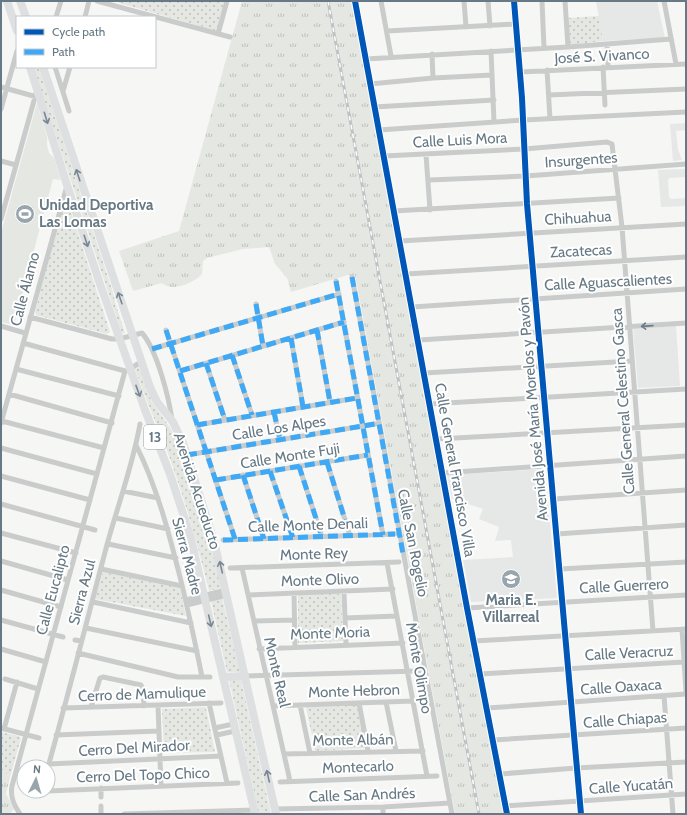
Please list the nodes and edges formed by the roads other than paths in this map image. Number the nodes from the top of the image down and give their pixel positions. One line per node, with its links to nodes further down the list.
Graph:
1 (7, 1): 21 (main road)
2 (20, 1): 16 (main road)
3 (61, 1): 17 (street)
4 (89, 1): 18 (street)
5 (97, 1): 15 (street)
6 (228, 1): 24 (street)
7 (355, 1): 35 (street, Calle General Francisco Villa)
8 (381, 1): 23 (street)
9 (464, 1): 22 (street)
10 (488, 1): 20 (street)
11 (514, 1): 19 (street, Avenida José María Morelos y Pavón)
12 (542, 1): 29 (street)
13 (565, 1): 28 (street)
14 (664, 1): 26 (street)
15 (116, 4): 24 (street)
16 (26, 16)
17 (56, 16)
18 (84, 16)
19 (516, 24): 20 (street); 30 (street, Avenida José María Morelos y Pavón)
20 (490, 26): 22 (street)
21 (16, 27)
22 (466, 27): 23 (street)
23 (387, 31): 34 (street)
24 (218, 34): 25 (street)
25 (230, 37)
26 (671, 39): 27 (street); 36 (street)
27 (607, 44): 28 (street); 38 (street)
28 (568, 47): 29 (street)
29 (544, 48): 30 (street)
30 (518, 49): 31 (street); 44 (street, Avenida José María Morelos y Pavón)
31 (491, 51): 33 (street); 45 (street)
32 (16, 54): 48 (street)
33 (432, 54): 34 (street); 46 (street)
34 (391, 56): 35 (street)
35 (366, 59): 47 (street, Calle General Francisco Villa)
36 (676, 64): 37 (street, José S. Vivanco); 38 (street, José S. Vivanco)
37 (686, 64)
38 (605, 67): 43 (street, José S. Vivanco); 51 (street)
39 (30, 68): 52 (main road, Avenida Acueducto / 13)
40 (43, 68): 106 (main road, Avenida Acueducto / 13, one-way to 40)
41 (55, 68): 50 (street)
42 (70, 68): 50 (street)
43 (547, 70): 44 (street, José S. Vivanco); 53 (street)
44 (520, 72): 61 (street, Avenida José María Morelos y Pavón)
45 (492, 75): 46 (street); 54 (street)
46 (433, 78): 47 (street)
47 (370, 84): 56 (street, Calle General Francisco Villa)
48 (4, 88): 52 (street); 57 (street)
49 (686, 89): 51 (street)
50 (63, 92): 58 (street)
51 (605, 92): 53 (street); 55 (street)
52 (37, 94): 70 (street); 74 (main road, Avenida Acueducto / 13, one-way to 74)
53 (549, 95): 60 (street)
54 (494, 100): 56 (street); 62 (street)
55 (605, 105)
56 (374, 107): 63 (street, Calle General Francisco Villa)
57 (1, 109)
58 (69, 111)
59 (686, 112): 60 (street)
60 (550, 119): 61 (street)
61 (523, 120): 62 (street); 65 (street, Avenida José María Morelos y Pavón)
62 (494, 122): 63 (street)
63 (379, 130): 67 (street, Calle General Francisco Villa)
64 (610, 143): 65 (street, Calle Luis Mora); 71 (street, Calle General Celestino Gasca)
65 (524, 149): 66 (street, Calle Luis Mora); 72 (street, Avenida José María Morelos y Pavón)
66 (426, 155): 67 (street, Calle Luis Mora); 73 (street)
67 (384, 156): 78 (street, Calle General Francisco Villa)
68 (1, 161): 70 (street)
69 (686, 164): 71 (street, Insurgentes)
70 (16, 165): 79 (street)
71 (616, 170): 72 (street, Insurgentes); 75 (street, Calle General Celestino Gasca)
72 (526, 176): 73 (street, Insurgentes); 76 (street, Avenida José María Morelos y Pavón)
73 (429, 180): 77 (street)
74 (67, 185): 96 (street, Calle Álamo); 108 (main road, Avenida Acueducto / 13, one-way to 108)
75 (618, 198): 76 (street); 81 (street, Calle General Celestino Gasca)
76 (527, 204): 77 (street); 82 (street, Avenida José María Morelos y Pavón)
77 (430, 210): 78 (street)
78 (394, 211): 83 (street, Calle General Francisco Villa)
79 (1, 219)
80 (686, 224): 81 (street, Chihuahua)
81 (622, 228): 82 (street, Chihuahua); 85 (street, Calle General Celestino Gasca)
82 (530, 233): 83 (street, Chihuahua); 86 (street, Avenida José María Morelos y Pavón)
83 (400, 241): 87 (street, Calle General Francisco Villa)
84 (686, 257): 85 (street, Zacatecas)
85 (624, 261): 86 (street, Zacatecas); 92 (street, Calle General Celestino Gasca)
86 (533, 266): 87 (street, Zacatecas); 93 (street, Avenida José María Morelos y Pavón)
87 (406, 274): 95 (street, Calle General Francisco Villa)
88 (352, 277): 305 (street, Calle San Rogelio)
89 (336, 281): 91 (street)
90 (686, 289): 92 (street, Calle Aguascalientes)
91 (339, 294): 97 (street); 98 (street)
92 (627, 294): 93 (street, Calle Aguascalientes); 101 (street, Calle General Celestino Gasca)
93 (536, 298): 95 (street, Calle Aguascalientes); 104 (street, Avenida José María Morelos y Pavón)
94 (256, 304): 97 (street)
95 (412, 307): 109 (street, Calle General Francisco Villa)
96 (30, 317): 105 (street, Calle Álamo); 108 (street)
97 (258, 318): 111 (street); 112 (street)
98 (344, 322): 103 (street); 128 (street)
99 (686, 323): 101 (street, one-way to 101)
100 (1, 326): 105 (street)
101 (629, 327): 104 (street); 115 (street, Calle General Celestino Gasca)
102 (166, 330): 111 (street)
103 (317, 330): 107 (street); 129 (street)
104 (539, 332): 109 (street); 118 (street, Avenida José María Morelos y Pavón)
105 (26, 333): 110 (street, Calle Álamo)
106 (132, 335): 108 (street); 113 (street); 116 (main road, Avenida Acueducto / 13)
107 (291, 338): 112 (street); 131 (street)
108 (120, 339): 120 (main road, Avenida Acueducto / 13)
109 (419, 340): 122 (street, Calle General Francisco Villa)
110 (23, 343): 119 (street, Calle Álamo); 120 (street)
111 (171, 343): 113 (street); 121 (street)
112 (263, 346): 114 (street)
113 (152, 349): 136 (street)
114 (232, 355): 117 (street); 133 (street)
115 (632, 361): 118 (street); 124 (street, Calle General Celestino Gasca)
116 (141, 362): 120 (street); 136 (main road, Avenida Acueducto / 13)
117 (206, 363): 121 (street); 134 (street)
118 (542, 366): 122 (street); 127 (street, Avenida José María Morelos y Pavón)
119 (16, 369): 125 (street, Calle Álamo); 126 (street)
120 (128, 370): 126 (street, Calle Eucalipto); 208 (main road, Avenida Acueducto / 13, one-way to 208)
121 (180, 370): 141 (street)
122 (424, 373): 130 (street, Calle General Francisco Villa)
123 (686, 389): 124 (street)
124 (635, 392): 127 (street); 143 (street, Calle General Celestino Gasca)
125 (8, 394): 135 (street, Calle Álamo); 137 (street)
126 (118, 396): 137 (street, Calle Eucalipto)
127 (544, 397): 130 (street); 144 (street, Avenida José María Morelos y Pavón)
128 (357, 398): 129 (street); 142 (street)
129 (330, 402): 131 (street)
130 (430, 404): 145 (street, Calle General Francisco Villa)
131 (303, 407): 132 (street)
132 (274, 412): 133 (street); 146 (street)
133 (252, 415): 134 (street)
134 (225, 420): 141 (street)
135 (1, 422): 149 (street)
136 (173, 422): 151 (main road, Avenida Acueducto / 13)
137 (112, 423): 149 (street, Calle Eucalipto)
138 (140, 424): 147 (street, Sierra Azul)
139 (375, 424): 142 (street, Calle Los Alpes)
140 (686, 424): 143 (street)
141 (197, 425): 150 (street)
142 (363, 426): 146 (street, Calle Los Alpes); 152 (street)
143 (637, 427): 144 (street); 154 (street, Calle General Celestino Gasca)
144 (547, 433): 145 (street); 157 (street, Avenida José María Morelos y Pavón)
145 (436, 439): 159 (street, Calle General Francisco Villa)
146 (280, 440): 150 (street, Calle Los Alpes)
147 (136, 445): 165 (street, Sierra Azul); 167 (street, Sierra Madre)
148 (1, 448): 160 (street)
149 (104, 448): 160 (street, Calle Eucalipto)
150 (206, 452): 151 (street, Calle Los Alpes); 163 (street)
151 (187, 455): 204 (main road, Avenida Acueducto / 13, one-way to 151)
152 (368, 455): 155 (street, Calle Monte Fuji); 178 (street)
153 (686, 456): 154 (street)
154 (640, 460): 157 (street); 166 (street, Calle General Celestino Gasca)
155 (327, 462): 156 (street, Calle Monte Fuji); 181 (street)
156 (299, 466): 158 (street, Calle Monte Fuji); 182 (street)
157 (551, 466): 159 (street); 168 (street, Avenida José María Morelos y Pavón)
158 (270, 471): 162 (street, Calle Monte Fuji); 184 (street)
159 (442, 473): 214 (street, Calle General Francisco Villa)
160 (97, 474): 169 (street, Calle Eucalipto)
161 (1, 476): 169 (street)
162 (243, 476): 163 (street, Calle Monte Fuji); 183 (street)
163 (216, 480): 186 (street)
164 (686, 490): 166 (street)
165 (122, 491): 167 (street); 171 (street, Sierra Azul)
166 (642, 493): 168 (street); 174 (street, Calle General Celestino Gasca)
167 (158, 498): 175 (street, Sierra Madre)
168 (554, 499): 180 (street, Avenida José María Morelos y Pavón)
169 (90, 500): 173 (street, Calle Eucalipto)
170 (1, 504): 173 (street)
171 (116, 518): 175 (street); 187 (street, Sierra Azul)
172 (686, 525): 174 (street)
173 (83, 526): 176 (street); 188 (street, Calle Eucalipto)
174 (646, 528): 180 (street); 194 (street, Calle General Celestino Gasca)
175 (168, 529): 189 (street, Sierra Madre)
176 (95, 530)
177 (1, 533): 188 (street)
178 (383, 534): 179 (street, Calle Monte Denali); 181 (street, Calle Monte Denali)
179 (395, 534)
180 (557, 534): 198 (street, Avenida José María Morelos y Pavón)
181 (350, 536): 182 (street, Calle Monte Denali)
182 (322, 537): 184 (street, Calle Monte Denali)
183 (264, 538): 184 (street, Calle Monte Denali); 186 (street, Calle Monte Denali)
184 (293, 538)
185 (223, 540): 186 (street, Calle Monte Denali)
186 (236, 540)
187 (108, 544): 189 (street); 197 (street, Sierra Azul)
188 (76, 553): 199 (street, Calle Eucalipto)
189 (176, 558): 200 (street, Sierra Madre)
190 (1, 561): 199 (street)
191 (399, 562): 193 (street, Monte Rey)
192 (686, 562): 194 (street)
193 (387, 563): 196 (street, Monte Rey); 201 (street, Monte Olimpo)
194 (648, 564): 198 (street); 209 (street, Calle General Celestino Gasca)
195 (230, 568): 196 (street, Monte Rey)
196 (242, 568): 206 (street, Monte Real)
197 (101, 569): 200 (street); 210 (street, Sierra Azul)
198 (560, 569): 212 (street, Avenida José María Morelos y Pavón)
199 (68, 580): 213 (street, Calle Eucalipto)
200 (182, 586): 211 (street, Sierra Madre)
201 (393, 589): 203 (street, Monte Olivo); 215 (street, Monte Olimpo)
202 (1, 590): 213 (street)
203 (344, 592): 205 (street, Monte Olivo); 216 (street)
204 (226, 593): 208 (street); 243 (main road, Avenida Acueducto / 13)
205 (294, 593): 206 (street, Monte Olivo); 218 (street)
206 (248, 595): 219 (street, Monte Real)
207 (686, 595): 209 (street, Calle Guerrero)
208 (205, 598): 211 (street); 247 (main road, Avenida Acueducto / 13, one-way to 247)
209 (651, 598): 212 (street, Calle Guerrero); 223 (street, Calle General Celestino Gasca)
210 (93, 602): 220 (street); 221 (street, Sierra Azul)
211 (187, 602): 220 (street, Sierra Madre)
212 (563, 602): 214 (street, Calle Guerrero); 225 (street, Avenida José María Morelos y Pavón)
213 (61, 606): 224 (street, Calle Eucalipto)
214 (467, 608): 229 (street, Calle General Francisco Villa)
215 (397, 616): 216 (street); 230 (street, Monte Olimpo)
216 (345, 618): 231 (street)
217 (1, 620): 224 (street)
218 (295, 620): 219 (street); 232 (street)
219 (254, 621): 234 (street, Monte Real)
220 (191, 623): 235 (street, Sierra Madre)
221 (86, 628): 228 (street, Sierra Azul); 235 (street)
222 (684, 629): 223 (street); 238 (street)
223 (652, 631): 225 (street)
224 (54, 635): 226 (street); 237 (street, Calle Eucalipto)
225 (566, 636): 229 (street); 239 (street, Avenida José María Morelos y Pavón)
226 (63, 637)
227 (75, 640): 228 (street)
228 (81, 641): 236 (street, Sierra Azul)
229 (474, 641): 242 (street, Calle General Francisco Villa)
230 (403, 643): 231 (street, Monte Moria); 241 (street, Monte Olimpo)
231 (346, 644): 232 (street, Monte Moria)
232 (295, 647): 234 (street, Monte Moria)
233 (1, 649): 237 (street)
234 (259, 649): 244 (street, Monte Real)
235 (197, 652): 245 (street, Sierra Madre)
236 (78, 653): 245 (street); 265 (street, Sierra Azul)
237 (46, 662): 250 (street, Calle Eucalipto)
238 (684, 662): 239 (street, Calle Veracruz); 251 (street)
239 (568, 668): 242 (street, Calle Veracruz); 256 (street, Avenida José María Morelos y Pavón)
240 (419, 671): 241 (street)
241 (408, 672): 244 (street); 254 (street, Monte Olimpo)
242 (480, 674): 266 (street, Calle General Francisco Villa)
243 (245, 676): 244 (street); 247 (main road); 310 (main road, Avenida Acueducto / 13, one-way to 243)
244 (266, 676): 263 (street, Monte Real)
245 (202, 677): 246 (street)
246 (210, 677)
247 (223, 677): 269 (main road, Avenida Acueducto / 13)
248 (5, 679): 249 (street)
249 (17, 682): 250 (street); 267 (street)
250 (38, 689): 273 (street, Calle Eucalipto)
251 (686, 691)
252 (686, 694): 253 (street, Calle Oaxaca)
253 (664, 696): 256 (street, Calle Oaxaca); 271 (street)
254 (413, 701): 255 (street, Monte Hebron); 280 (street, Monte Olimpo)
255 (386, 702): 258 (street, Monte Hebron); 279 (street)
256 (571, 702): 266 (street, Calle Oaxaca); 276 (street, Avenida José María Morelos y Pavón)
257 (221, 703): 259 (street, Cerro de Mamulique)
258 (358, 703): 261 (street, Monte Hebron); 281 (street)
259 (209, 704): 260 (street, Cerro de Mamulique); 268 (street)
260 (158, 705): 262 (street, Cerro de Mamulique); 272 (street)
261 (300, 705): 263 (street, Monte Hebron); 282 (street)
262 (144, 706): 264 (street, Cerro de Mamulique); 264 (street)
263 (273, 706): 283 (street, Monte Real)
264 (92, 707): 265 (street, Cerro de Mamulique)
265 (63, 708): 274 (street, Sierra Azul)
266 (486, 708): 278 (street, Calle General Francisco Villa)
267 (3, 728): 273 (street)
268 (215, 728): 269 (street); 275 (street)
269 (234, 728): 275 (street); 309 (main road, Avenida Acueducto / 13)
270 (686, 728): 271 (street, Calle Chiapas)
271 (666, 729): 276 (street, Calle Chiapas); 288 (street)
272 (159, 731): 274 (street); 286 (street)
273 (26, 734): 277 (street); 312 (street, Calle Eucalipto)
274 (56, 735): 285 (street, Sierra Azul)
275 (217, 735): 284 (street)
276 (574, 735): 278 (street, Calle Chiapas); 290 (street, Avenida José María Morelos y Pavón)
277 (39, 738)
278 (493, 740): 291 (street, Calle General Francisco Villa)
279 (396, 751): 280 (street, Monte Albán); 281 (street, Monte Albán)
280 (423, 751): 292 (street, Monte Olimpo)
281 (368, 752): 282 (street, Monte Albán)
282 (310, 753): 283 (street, Monte Albán)
283 (284, 754): 294 (street, Monte Real)
284 (221, 756): 286 (street, Cerro Del Mirador); 296 (street)
285 (50, 759)
286 (159, 759): 289 (street, Cerro Del Mirador); 298 (street)
287 (686, 762): 288 (street)
288 (669, 763): 290 (street); 302 (street)
289 (56, 765)
290 (576, 768): 291 (street); 304 (street, Avenida José María Morelos y Pavón)
291 (500, 774): 307 (street, Calle General Francisco Villa)
292 (427, 776): 293 (street, Montecarlo); 294 (street, Montecarlo)
293 (437, 776)
294 (290, 781): 295 (street, Montecarlo)
295 (280, 782)
296 (227, 783): 297 (street, Cerro Del Topo Chico); 298 (street, Cerro Del Topo Chico)
297 (238, 783)
298 (161, 786): 299 (street, Cerro Del Topo Chico)
299 (101, 788): 300 (street, Cerro Del Topo Chico); 303 (street)
300 (56, 791)
301 (686, 794): 302 (street, Calle Yucatán)
302 (671, 795): 304 (street, Calle Yucatán); 319 (street)
303 (101, 797)
304 (580, 802): 307 (street, Calle Yucatán); 318 (street, Avenida José María Morelos y Pavón)
305 (450, 803): 308 (street, Calle San Andrés); 316 (street, Calle San Rogelio)
306 (101, 806): 313 (street)
307 (505, 806): 317 (street, Calle General Francisco Villa)
308 (383, 807): 310 (street, Calle San Andrés); 315 (street)
309 (255, 812): 311 (street)
310 (275, 812)
311 (180, 813): 314 (street)
312 (20, 814)
313 (101, 814)
314 (124, 814)
315 (383, 814)
316 (452, 814)
317 (507, 814)
318 (581, 814)
319 (673, 814)

